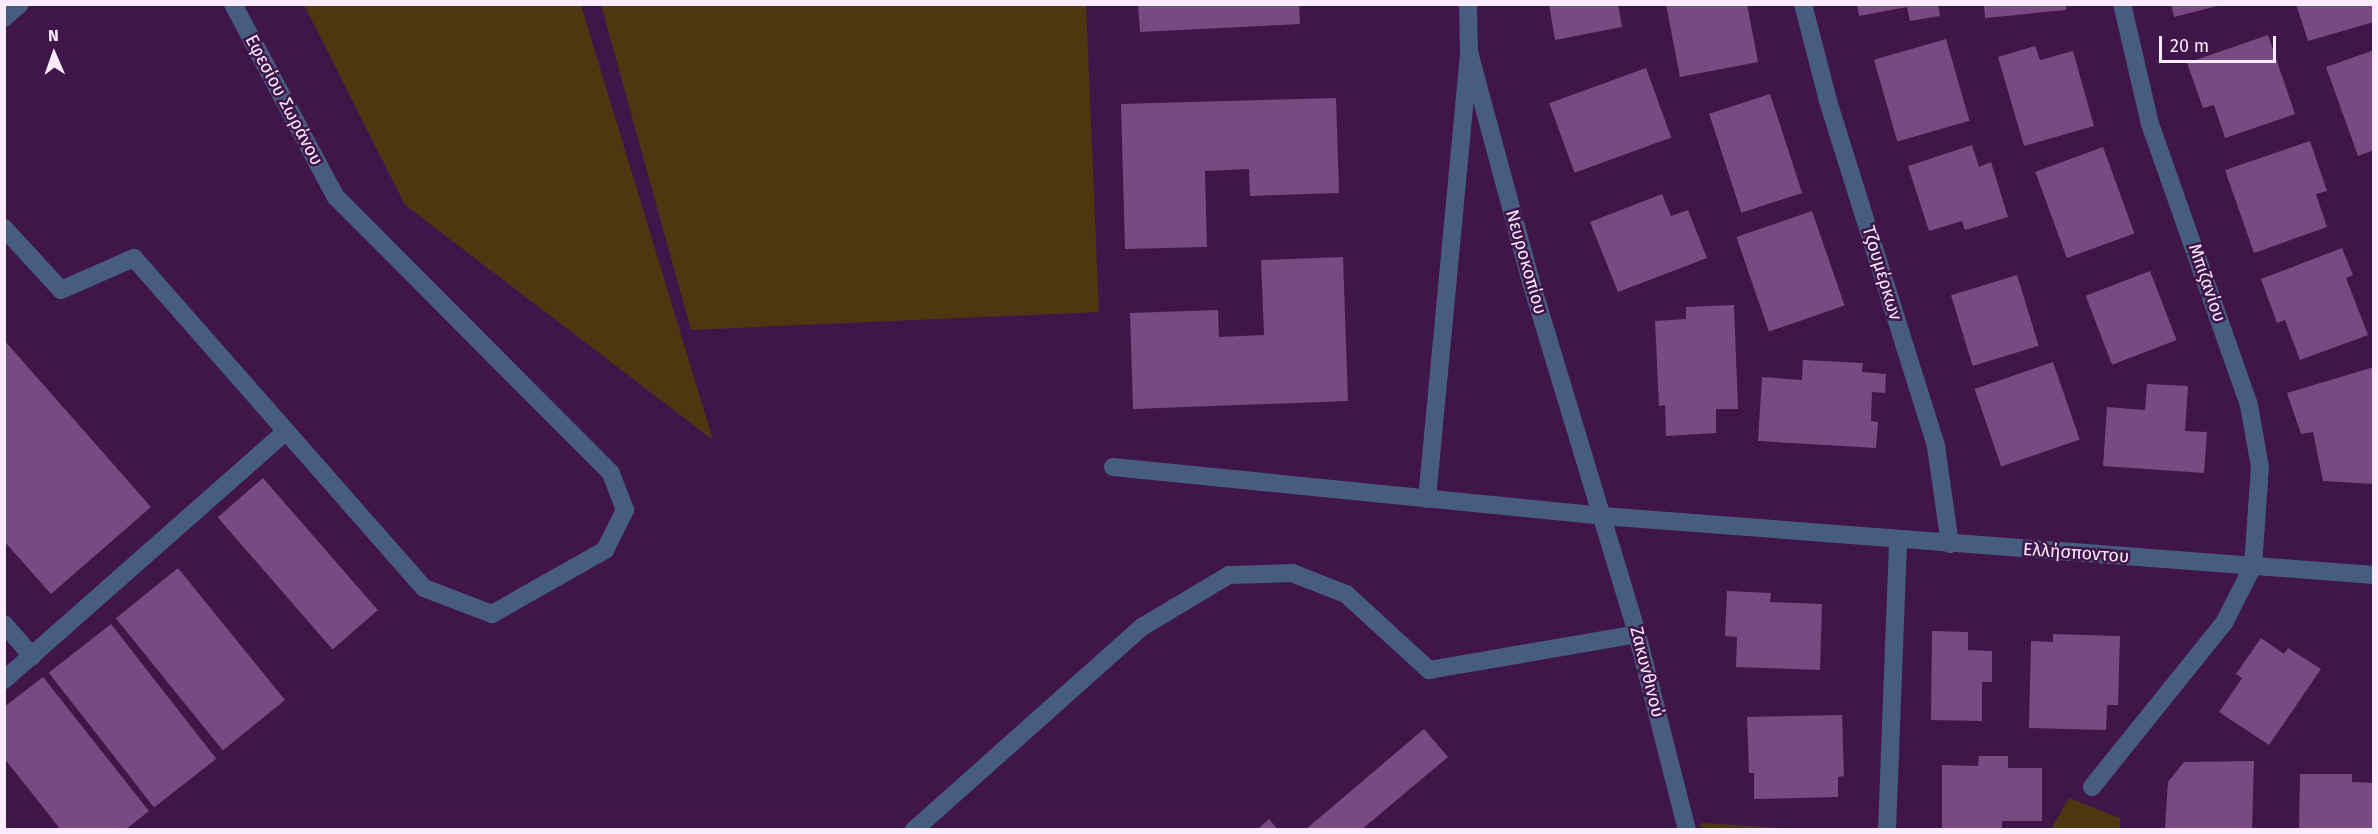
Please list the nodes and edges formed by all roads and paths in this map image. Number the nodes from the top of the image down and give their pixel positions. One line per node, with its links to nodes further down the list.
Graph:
1 (20, 4): 6 (street)
2 (233, 4): 9 (street, Εφεσίου Σωράνου)
3 (1468, 4): 7 (street, Νευροκοπίου)
4 (1803, 4): 14 (street, Τζουμέρκων)
5 (2122, 4): 15 (street, Μπιζανίου)
6 (4, 18)
7 (1469, 52): 11 (street); 12 (street, Νευροκοπίου)
8 (4, 228): 9 (street)
9 (286, 431): 19 (street)
10 (1113, 467): 11 (street, Ελλήσποντου)
11 (1427, 499): 12 (street, Ελλήσποντου)
12 (1603, 516): 13 (street, Ελλήσποντου); 18 (street, Ζακυνθινού)
13 (1898, 540): 14 (street, Ελλήσποντου); 24 (street)
14 (1950, 544): 15 (street, Ελλήσποντου)
15 (2253, 566): 16 (street, Ελλήσποντου); 21 (street)
16 (2373, 575)
17 (4, 624): 19 (street)
18 (1637, 634): 22 (street); 23 (street, Ζακυνθινού)
19 (32, 656): 20 (street)
20 (4, 680)
21 (2092, 787)
22 (914, 830)
23 (1687, 830)
24 (1887, 830)

